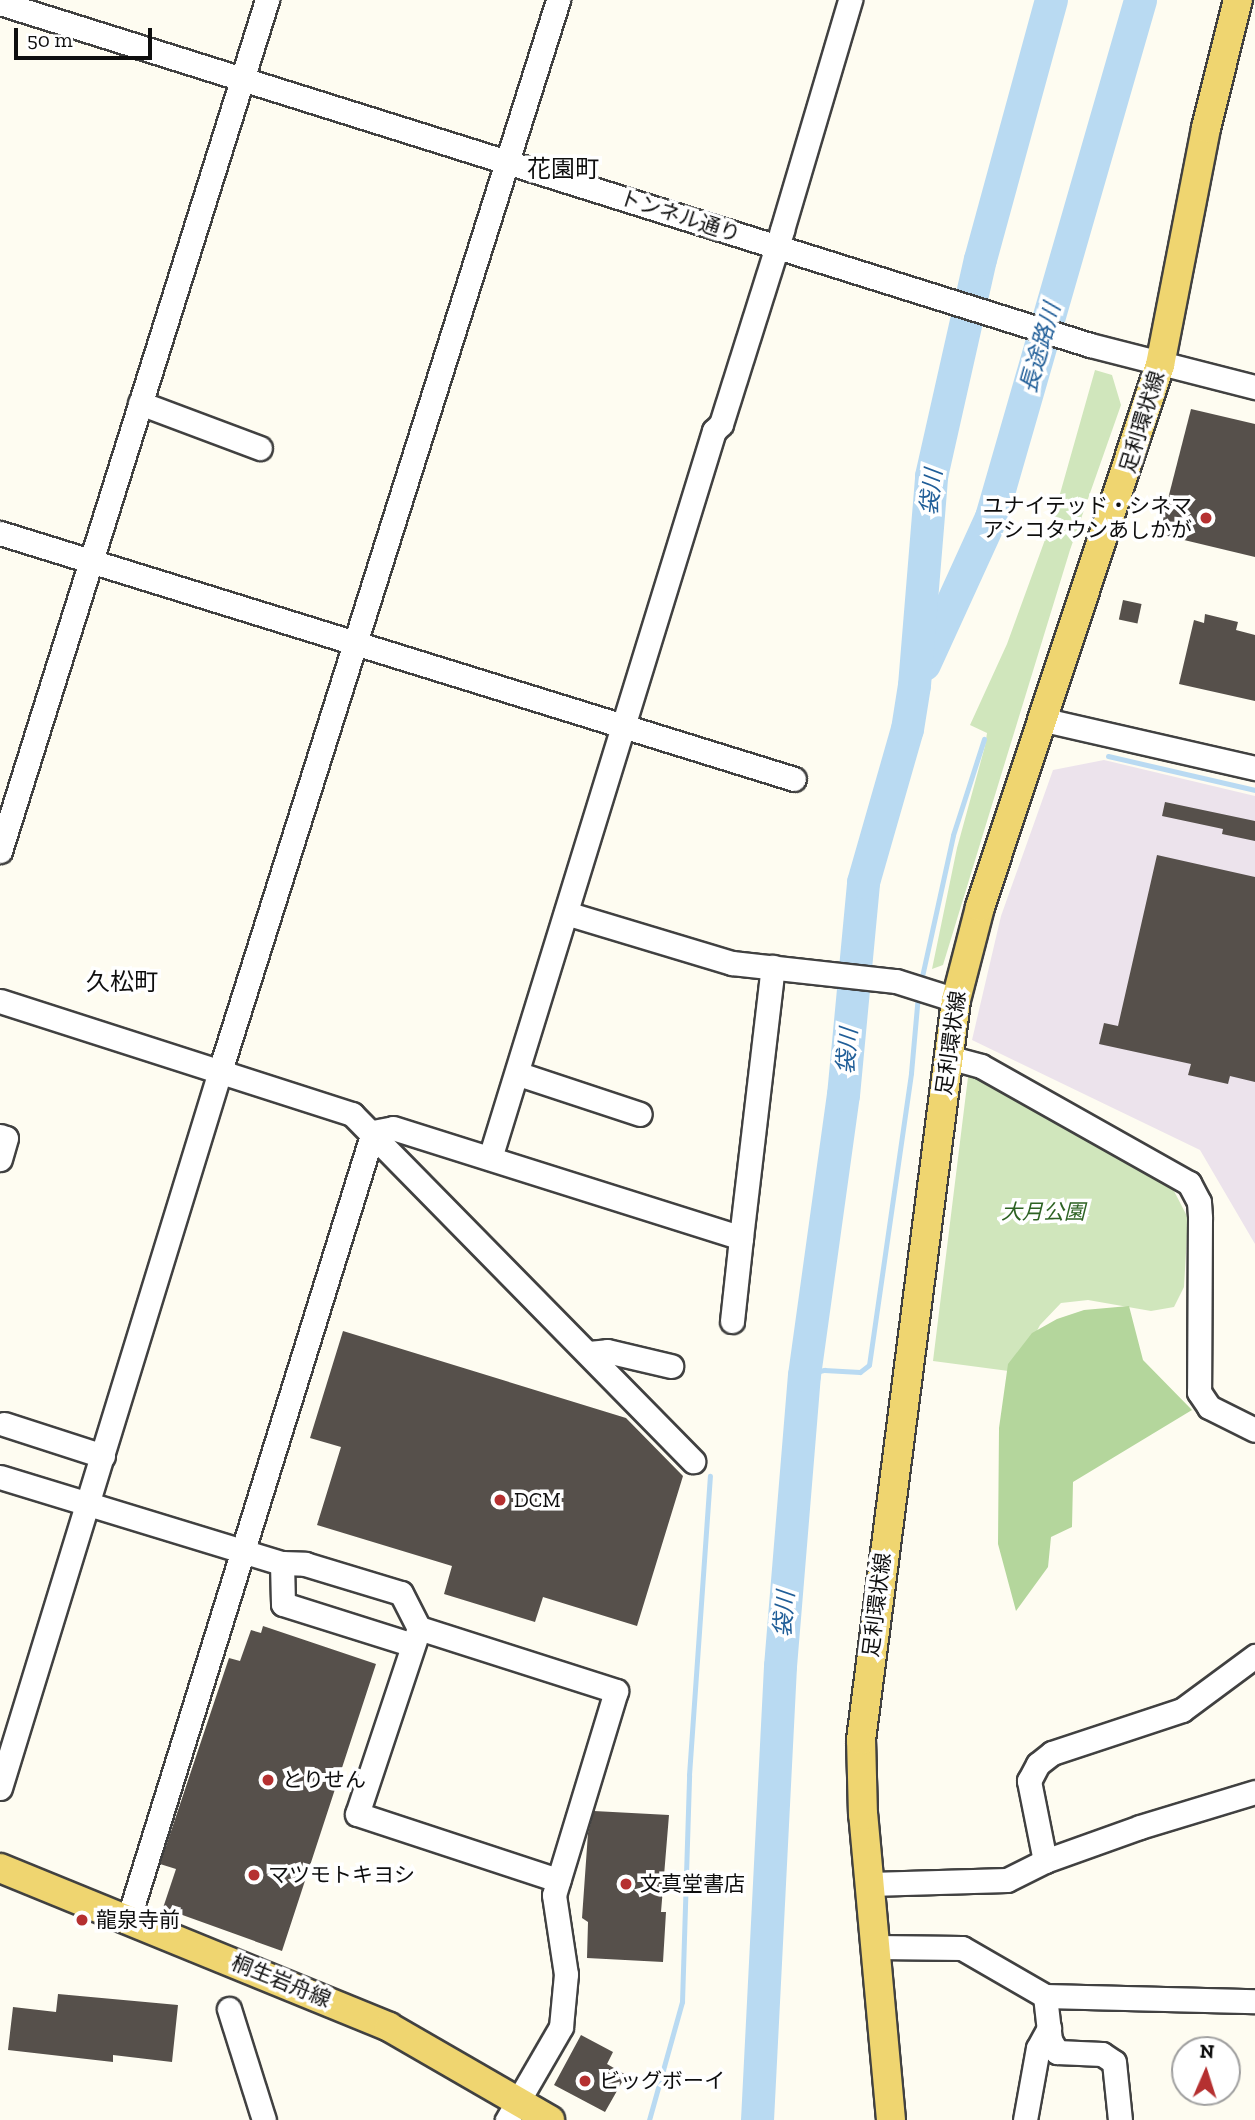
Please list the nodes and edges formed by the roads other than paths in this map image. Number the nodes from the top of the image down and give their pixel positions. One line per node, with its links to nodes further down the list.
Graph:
1 (267, 0): 6 (street)
2 (558, 0): 7 (street)
3 (850, 0): 8 (street)
4 (1238, 0): 9 (main road, 足利環状線)
5 (0, 3): 6 (street, トンネル通り)
6 (243, 79): 7 (street, トンネル通り); 11 (street)
7 (508, 162): 8 (street, トンネル通り); 15 (street)
8 (776, 247): 9 (street, トンネル通り); 17 (street)
9 (1160, 365): 10 (street, トンネル通り); 16 (main road, 足利環状線)
10 (1255, 387)
11 (140, 403): 12 (street); 14 (street)
12 (260, 448)
13 (0, 533): 14 (street)
14 (90, 562): 15 (street); 20 (street)
15 (356, 643): 17 (street); 26 (street)
16 (1045, 720): 18 (street); 23 (main road, 足利環状線)
17 (624, 726): 19 (street); 21 (street)
18 (1255, 768)
19 (794, 779)
20 (0, 851)
21 (566, 914): 22 (street); 27 (street)
22 (783, 968): 23 (street); 33 (street)
23 (956, 1000): 25 (main road, 足利環状線)
24 (0, 1001): 26 (street)
25 (948, 1057): 38 (street); 52 (main road, 足利環状線)
26 (220, 1071): 29 (street); 39 (street)
27 (519, 1074): 28 (street); 31 (street)
28 (640, 1114)
29 (373, 1132): 31 (street); 35 (street); 43 (street)
30 (0, 1136): 32 (street)
31 (490, 1158): 33 (street)
32 (0, 1159)
33 (741, 1238): 34 (street)
34 (732, 1321)
35 (589, 1353): 36 (street); 40 (street)
36 (671, 1366)
37 (4, 1424): 39 (street)
38 (1255, 1430)
39 (103, 1456): 42 (street)
40 (693, 1461)
41 (0, 1477): 42 (street)
42 (89, 1504): 43 (street); 47 (street)
43 (243, 1550): 44 (street); 53 (street)
44 (282, 1563): 45 (street); 45 (street)
45 (416, 1637): 51 (street); 51 (street)
46 (1255, 1656): 49 (street)
47 (0, 1788)
48 (1255, 1792): 49 (street)
49 (1045, 1861): 52 (street)
50 (0, 1868): 53 (main road, 桐生岩舟線)
51 (558, 1881): 59 (street)
52 (870, 1884): 54 (main road, 足利環状線)
53 (128, 1920): 59 (main road, 桐生岩舟線)
54 (876, 1947): 55 (street); 62 (main road, 足利環状線)
55 (1045, 1996): 56 (street); 58 (street)
56 (1255, 2001)
57 (229, 2009): 60 (street)
58 (1049, 2028): 63 (street); 64 (street)
59 (512, 2110): 61 (main road, 桐生岩舟線)
60 (264, 2120)
61 (550, 2120)
62 (891, 2120)
63 (1025, 2120)
64 (1120, 2120)

